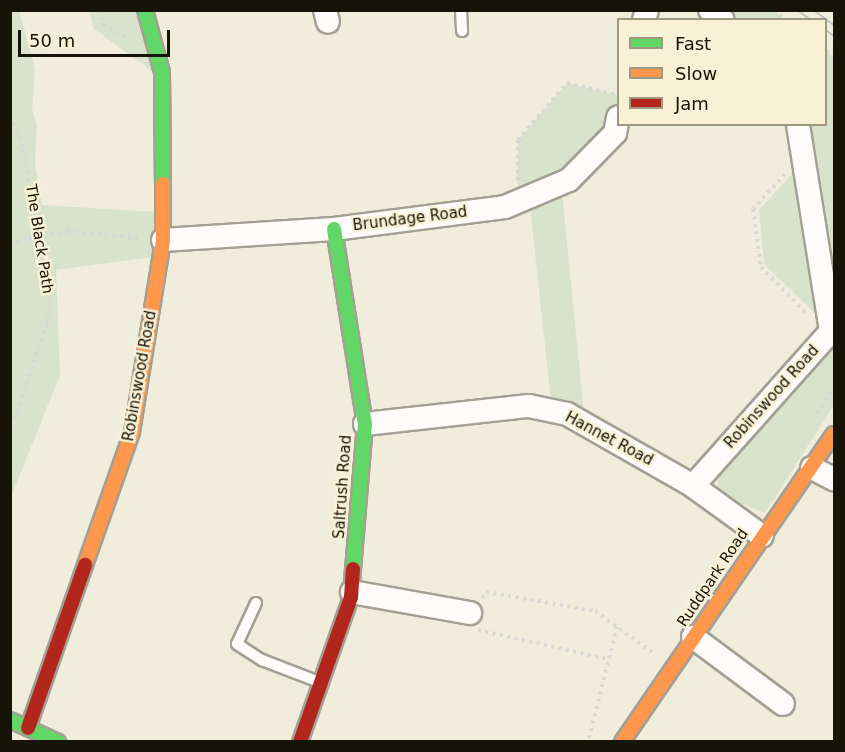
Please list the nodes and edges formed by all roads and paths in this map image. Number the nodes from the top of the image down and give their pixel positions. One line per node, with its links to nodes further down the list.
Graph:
1 (145, 10): 12 (street, Robinswood Road)
2 (461, 10): 3 (lane)
3 (462, 31)
4 (617, 95): 9 (path)
5 (10, 116): 11 (path, The Black Path)
6 (617, 122): 9 (street, Brundage Road)
7 (798, 126): 8 (street)
8 (804, 158): 14 (street); 14 (path)
9 (517, 202): 10 (street, Brundage Road)
10 (334, 229): 12 (street, Brundage Road); 15 (street, Saltrush Road)
11 (40, 235): 12 (path); 13 (path); 16 (path, The Black Path)
12 (163, 240): 32 (street, Robinswood Road)
13 (10, 246)
14 (831, 331): 20 (street, Robinswood Road)
15 (364, 424): 20 (street, Hannet Road); 22 (street, Saltrush Road)
16 (10, 432)
17 (834, 434): 18 (street, Ruddpark Road)
18 (812, 468): 19 (street); 21 (street, Ruddpark Road)
19 (834, 479)
20 (693, 486): 21 (street, Hannet Road)
21 (762, 536): 26 (street, Ruddpark Road)
22 (352, 592): 24 (street); 29 (street, Saltrush Road)
23 (256, 603): 29 (lane)
24 (470, 613): 25 (path); 28 (path)
25 (616, 626): 27 (path); 28 (path)
26 (693, 637): 30 (street); 36 (street, Ruddpark Road)
27 (652, 652)
28 (608, 659): 33 (path)
29 (322, 684): 35 (street, Saltrush Road)
30 (783, 704)
31 (10, 720): 32 (street)
32 (28, 728): 34 (street)
33 (589, 738)
34 (58, 741)
35 (300, 741)
36 (622, 741)

